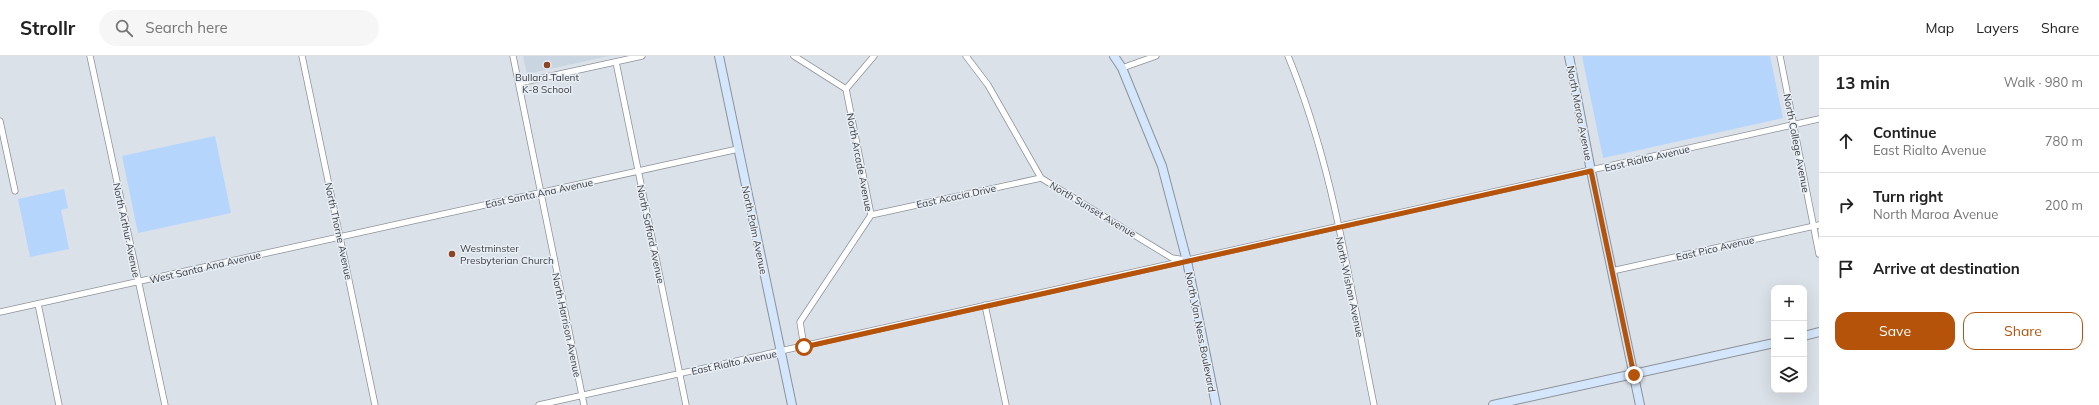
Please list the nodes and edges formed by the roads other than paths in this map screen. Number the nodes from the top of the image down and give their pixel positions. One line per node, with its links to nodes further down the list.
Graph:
1 (90, 56): 34 (street, North Arthur Avenue)
2 (302, 56): 30 (street, North Thorne Avenue)
3 (513, 56): 16 (street, North Harrison Avenue)
4 (642, 56): 14 (street)
5 (719, 56): 21 (main road, North Palm Avenue)
6 (794, 56): 17 (street)
7 (874, 56): 17 (street)
8 (966, 56): 24 (street, North Sunset Avenue)
9 (1114, 56): 15 (main road, North Van Ness Boulevard)
10 (1156, 56): 15 (street)
11 (1288, 56): 29 (street, North Wishon Avenue)
12 (1569, 56): 23 (main road, North Maroa Avenue)
13 (1780, 56): 20 (street, North College Avenue)
14 (616, 62): 16 (street); 22 (street, North Safford Avenue)
15 (1122, 68): 32 (main road, North Van Ness Boulevard)
16 (519, 83): 26 (street, North Harrison Avenue)
17 (846, 89): 27 (street, North Arcade Avenue)
18 (1819, 119): 20 (street, East Rialto Avenue)
19 (0, 121): 25 (street)
20 (1793, 125): 23 (street, East Rialto Avenue); 28 (street, North College Avenue)
21 (738, 150): 22 (street, East Santa Ana Avenue); 42 (main road, North Palm Avenue)
22 (638, 171): 26 (street, East Santa Ana Avenue); 43 (street, North Safford Avenue)
23 (1591, 171): 29 (street, East Rialto Avenue); 33 (main road, North Maroa Avenue)
24 (1041, 178): 27 (street, East Acacia Drive); 32 (street, North Sunset Avenue)
25 (15, 190)
26 (540, 193): 30 (street, East Santa Ana Avenue); 45 (street, North Harrison Avenue)
27 (871, 215): 41 (street, North Arcade Avenue)
28 (1816, 226): 31 (street, North College Avenue); 33 (street, East Pico Avenue)
29 (1338, 228): 32 (street, East Rialto Avenue); 55 (street, North Wishon Avenue)
30 (340, 237): 34 (street, West Santa Ana Avenue); 48 (street, North Thorne Avenue)
31 (1819, 254)
32 (1187, 261): 36 (street, East Rialto Avenue); 54 (main road, North Van Ness Boulevard)
33 (1612, 272): 44 (main road, North Maroa Avenue)
34 (138, 281): 35 (street, West Santa Ana Avenue); 47 (street, North Arthur Avenue)
35 (38, 304): 37 (street, West Santa Ana Avenue); 46 (street)
36 (985, 305): 41 (street, East Rialto Avenue); 53 (street)
37 (0, 312)
38 (1819, 332): 39 (main road)
39 (1807, 335)
40 (1771, 344): 44 (main road)
41 (804, 347): 42 (street, East Rialto Avenue)
42 (781, 352): 43 (street, East Rialto Avenue); 52 (main road, North Palm Avenue)
43 (680, 374): 45 (street, East Rialto Avenue); 51 (street, North Safford Avenue)
44 (1634, 375): 56 (main road); 57 (main road, North Maroa Avenue)
45 (582, 395): 49 (street, East Rialto Avenue); 50 (street, North Harrison Avenue)
46 (59, 405)
47 (165, 405)
48 (375, 405)
49 (539, 405)
50 (584, 405)
51 (686, 405)
52 (792, 405)
53 (1006, 405)
54 (1216, 405)
55 (1374, 405)
56 (1493, 405)
57 (1640, 405)

